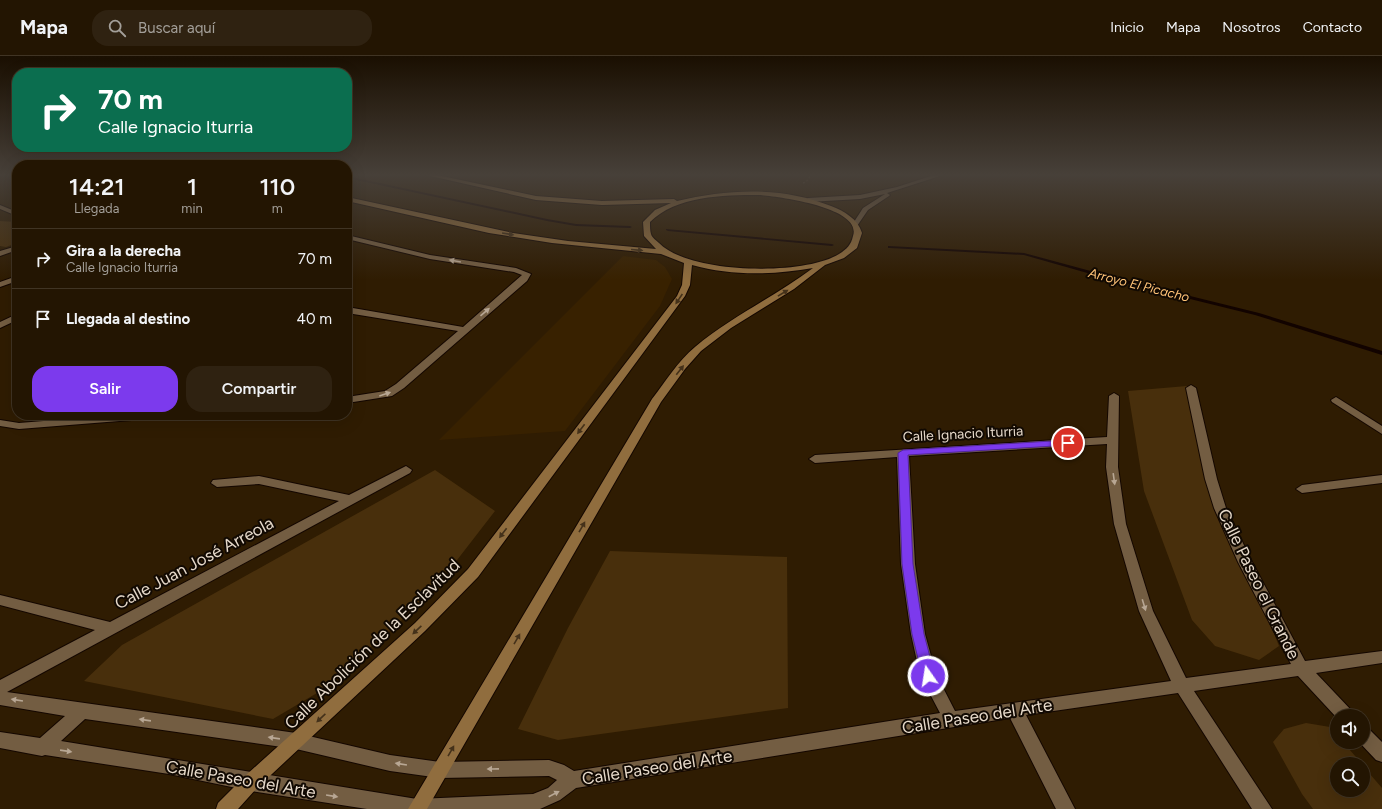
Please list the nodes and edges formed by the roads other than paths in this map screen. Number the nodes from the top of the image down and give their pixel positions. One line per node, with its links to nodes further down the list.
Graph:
1 (395, 210): 8 (main road, one-way to 8)
2 (660, 210): 8 (main road)
3 (835, 210): 5 (main road)
4 (867, 210): 5 (street)
5 (855, 225): 11 (main road)
6 (352, 238): 17 (street, one-way to 6)
7 (12, 250): 9 (street)
8 (664, 253): 10 (main road)
9 (0, 254)
10 (688, 262): 11 (main road); 45 (main road, Calle Abolición de la Esclavitud, one-way to 45)
11 (822, 264): 49 (main road, one-way to 11)
12 (12, 280): 13 (street)
13 (0, 285)
14 (352, 311): 17 (street)
15 (12, 319): 16 (street)
16 (0, 325)
17 (465, 330): 20 (street, one-way to 17)
18 (1191, 388): 36 (street, Calle Paseo el Grande)
19 (1114, 396): 25 (street)
20 (352, 399)
21 (1336, 400): 24 (street)
22 (94, 420): 23 (street)
23 (0, 423)
24 (1382, 431)
25 (1113, 440): 26 (street, Calle Ignacio Iturria); 37 (street, one-way to 37)
26 (903, 453): 27 (street, Calle Ignacio Iturria); 43 (street)
27 (815, 459)
28 (406, 470): 32 (street, Calle Juan José Arreola)
29 (1382, 479): 31 (street)
30 (217, 483): 32 (street)
31 (1302, 489)
32 (352, 500): 34 (street, Calle Juan José Arreola)
33 (0, 600): 34 (street)
34 (111, 628): 38 (street, Calle Juan José Arreola)
35 (1382, 657): 36 (street, Calle Paseo del Arte)
36 (1301, 668): 37 (street, Calle Paseo del Arte); 40 (street, Calle Paseo el Grande)
37 (1181, 685): 41 (street, Calle Paseo del Arte); 55 (street)
38 (0, 688)
39 (0, 698): 42 (street, Calle Paseo del Arte, one-way to 39)
40 (1339, 709)
41 (1014, 710): 43 (street, Calle Paseo del Arte); 54 (street)
42 (82, 711): 45 (street, Calle Paseo del Arte, one-way to 42); 47 (street)
43 (951, 719): 50 (street, Calle Paseo del Arte)
44 (0, 740): 47 (street, Calle Paseo del Arte)
45 (296, 741): 49 (street, Calle Paseo del Arte, one-way to 45); 51 (main road, Calle Abolición de la Esclavitud)
46 (1370, 741): 48 (street)
47 (42, 748): 51 (street, Calle Paseo del Arte, one-way to 51)
48 (1382, 754)
49 (440, 770): 50 (street, Calle Paseo del Arte, one-way to 49); 52 (main road)
50 (572, 780): 52 (street, Calle Paseo del Arte, one-way to 50)
51 (251, 782): 52 (street, Calle Paseo del Arte, one-way to 52); 53 (main road, Calle Abolición de la Esclavitud)
52 (417, 808)
53 (225, 809)
54 (1066, 809)
55 (1263, 809)

